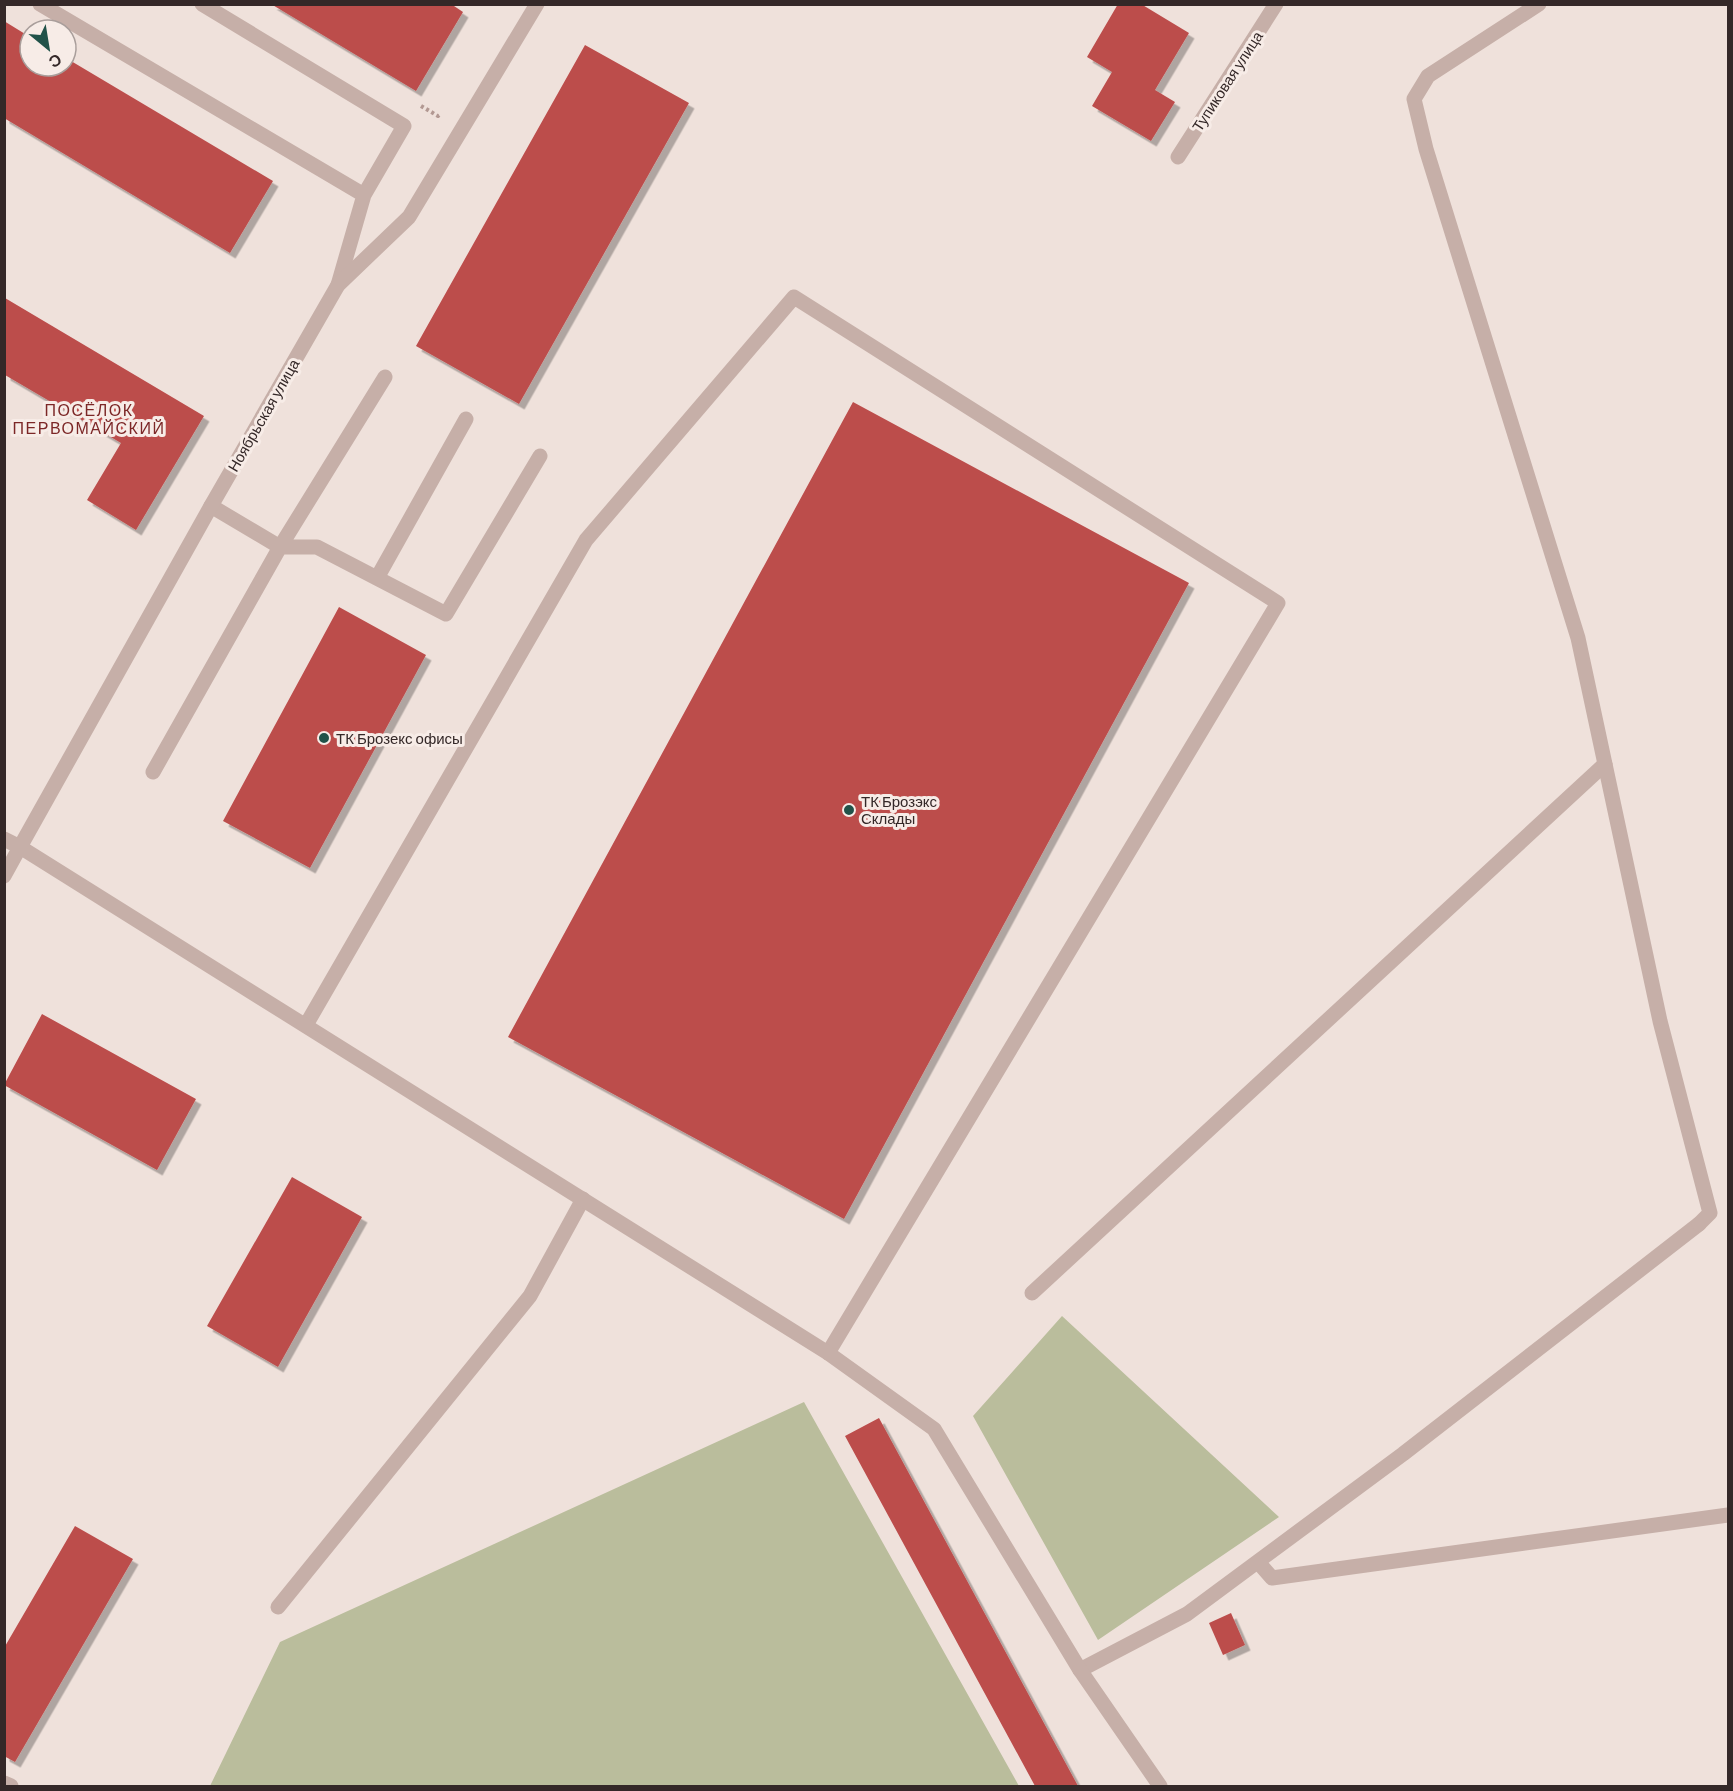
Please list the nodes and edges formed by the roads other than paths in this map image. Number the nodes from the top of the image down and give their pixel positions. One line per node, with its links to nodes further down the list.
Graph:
1 (40, 4): 7 (street)
2 (202, 4): 7 (street)
3 (537, 4): 8 (street, Ноябрьская улица)
4 (1276, 4): 6 (street, Тупиковая улица)
5 (1539, 4): 15 (street)
6 (1178, 157)
7 (364, 195): 8 (street)
8 (338, 285): 12 (street, Ноябрьская улица)
9 (385, 377): 13 (street)
10 (466, 419): 14 (street)
11 (540, 456): 14 (street)
12 (211, 506): 13 (street); 18 (street, Ноябрьская улица)
13 (280, 547): 14 (street); 16 (street)
14 (377, 578)
15 (1605, 764): 22 (street); 25 (street)
16 (153, 772)
17 (4, 839): 18 (street)
18 (20, 847): 19 (street, Ноябрьская улица); 20 (street)
19 (4, 876)
20 (306, 1025): 21 (street); 23 (street)
21 (583, 1199): 23 (street); 26 (street)
22 (1032, 1293)
23 (828, 1353): 27 (street)
24 (1728, 1515): 25 (street)
25 (1258, 1562): 27 (street)
26 (278, 1608)
27 (1080, 1670): 30 (street)
28 (4, 1783): 29 (street)
29 (11, 1786)
30 (1160, 1786)

